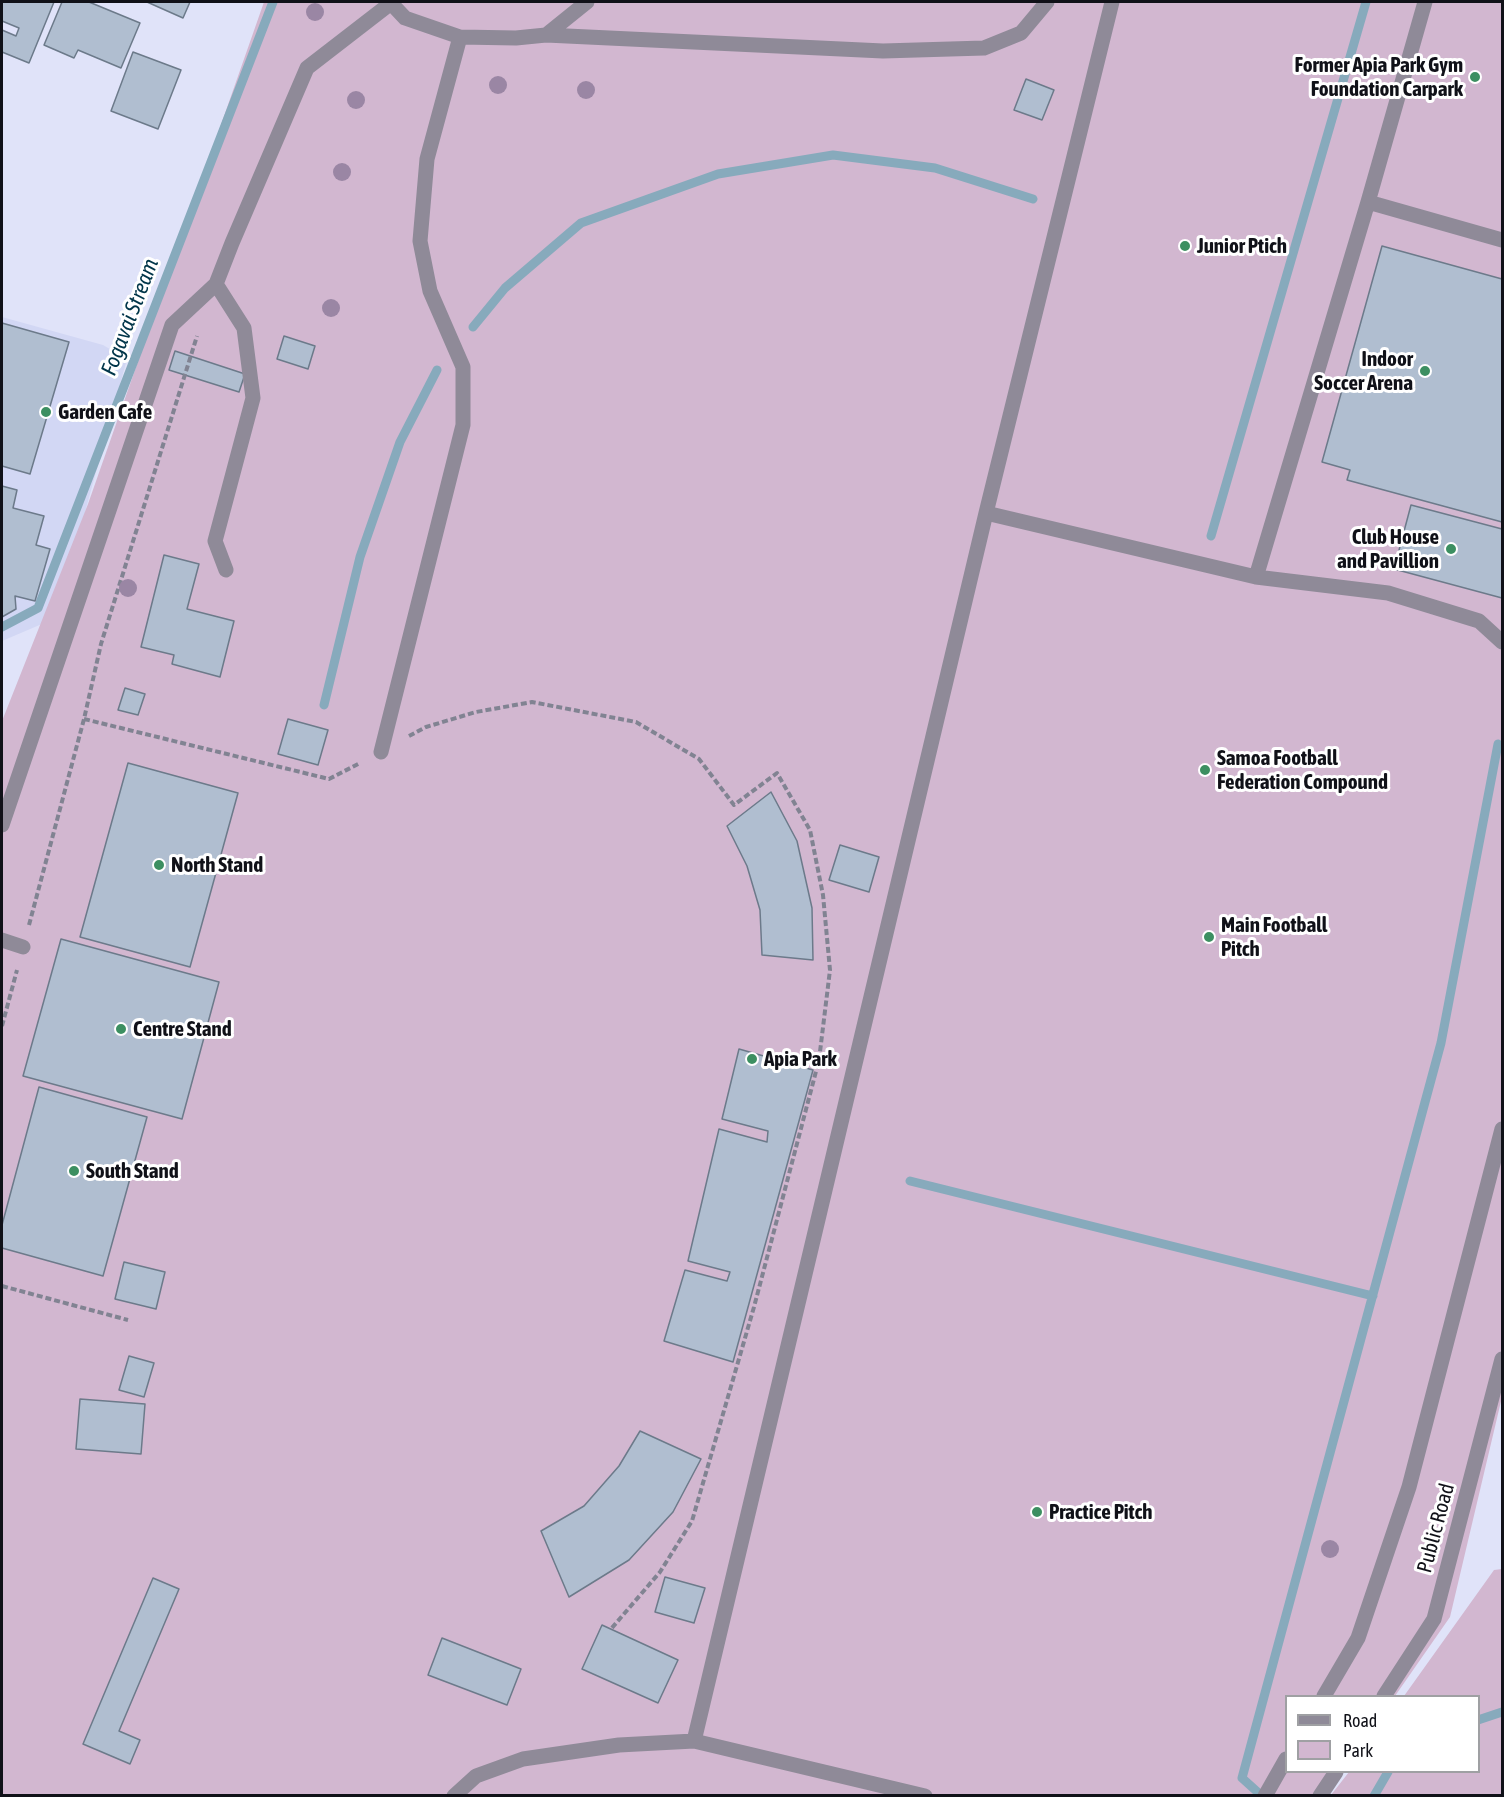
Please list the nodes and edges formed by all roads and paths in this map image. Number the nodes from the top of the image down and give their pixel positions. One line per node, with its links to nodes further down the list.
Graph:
1 (391, 2): 7 (street); 10 (street)
2 (587, 2): 6 (street)
3 (1047, 2): 6 (street)
4 (1112, 2): 12 (street)
5 (1425, 2): 8 (street)
6 (546, 35): 7 (street)
7 (460, 37): 17 (street)
8 (1368, 202): 9 (street); 14 (street)
9 (1503, 240)
10 (216, 285): 13 (street); 18 (street)
11 (200, 327): 16 (path)
12 (986, 513): 14 (street); 29 (street)
13 (226, 570)
14 (1256, 578): 15 (street)
15 (1503, 642)
16 (84, 719): 17 (path); 20 (path)
17 (381, 752): 26 (path)
18 (2, 825)
19 (2, 940): 20 (street)
20 (23, 947): 21 (path)
21 (2, 1026)
22 (1503, 1129): 27 (street)
23 (2, 1286): 24 (path)
24 (128, 1320)
25 (1503, 1359): 28 (street, Public Road)
26 (611, 1629)
27 (1325, 1695)
28 (1385, 1695)
29 (694, 1741): 33 (street); 34 (street)
30 (1285, 1762): 32 (street)
31 (1335, 1773): 35 (street)
32 (1265, 1795)
33 (454, 1796)
34 (926, 1796)
35 (1320, 1796)

